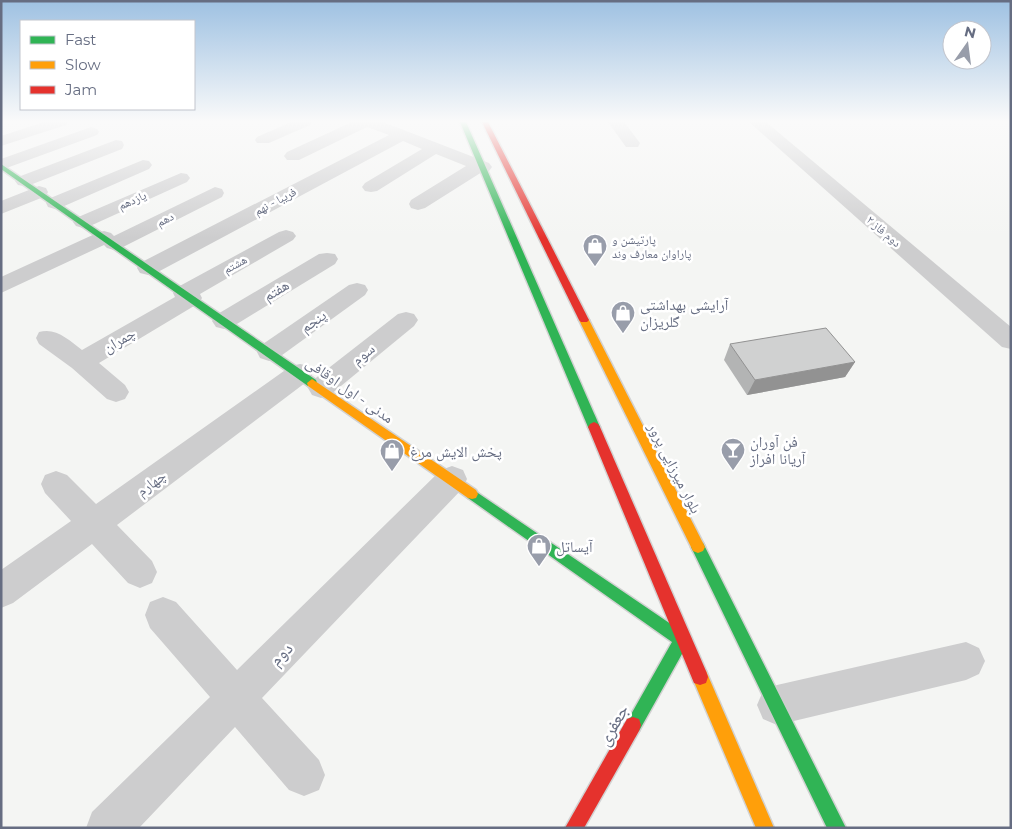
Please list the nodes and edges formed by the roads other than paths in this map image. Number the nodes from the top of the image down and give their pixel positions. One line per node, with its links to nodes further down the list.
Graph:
1 (39, 161): 11 (street)
2 (62, 161): 11 (street)
3 (353, 161): 22 (street, فریبا - نهم)
4 (414, 161): 13 (street)
5 (466, 161): 10 (street)
6 (478, 161): 10 (main road)
7 (504, 161): 43 (main road, بلوار میرزایی پرور)
8 (802, 161): 29 (street, دوم فاز ۲)
9 (144, 165): 15 (street)
10 (481, 167): 16 (street); 40 (main road)
11 (13, 175): 15 (main road, مدنی - اول اوقافی); 17 (street)
12 (181, 178): 18 (street, یازدهم)
13 (371, 186)
14 (215, 193): 20 (street, دهم)
15 (55, 203): 18 (main road, مدنی - اول اوقافی)
16 (418, 204)
17 (1, 208)
18 (83, 222): 20 (main road, مدنی - اول اوقافی)
19 (286, 236): 25 (street, هشتم)
20 (109, 241): 22 (main road, مدنی - اول اوقافی); 23 (street)
21 (327, 259): 27 (street, هفتم)
22 (148, 268): 25 (main road, مدنی - اول اوقافی)
23 (1, 286)
24 (357, 290): 30 (street, پنجم)
25 (188, 295): 27 (main road, مدنی - اول اوقافی); 31 (street, چمران)
26 (406, 320): 32 (street, سوم)
27 (224, 321): 30 (main road, مدنی - اول اوقافی)
28 (48, 338): 31 (street)
29 (1011, 341)
30 (269, 352): 32 (main road, مدنی - اول اوقافی)
31 (81, 362): 33 (street)
32 (310, 381): 34 (main road, مدنی - اول اوقافی); 36 (street, چهارم)
33 (116, 392)
34 (452, 479): 40 (main road, مدنی - اول اوقافی); 42 (street, دوم)
35 (56, 484): 36 (street)
36 (94, 524): 37 (street); 38 (street, چهارم)
37 (140, 572)
38 (1, 591)
39 (163, 615): 42 (street)
40 (682, 640): 46 (main road, جعفری); 47 (main road)
41 (966, 661): 43 (street)
42 (237, 698): 44 (street); 45 (street, دوم)
43 (777, 705): 48 (main road, بلوار میرزایی پرور)
44 (304, 775)
45 (108, 828)
46 (574, 828)
47 (765, 828)
48 (837, 828)

